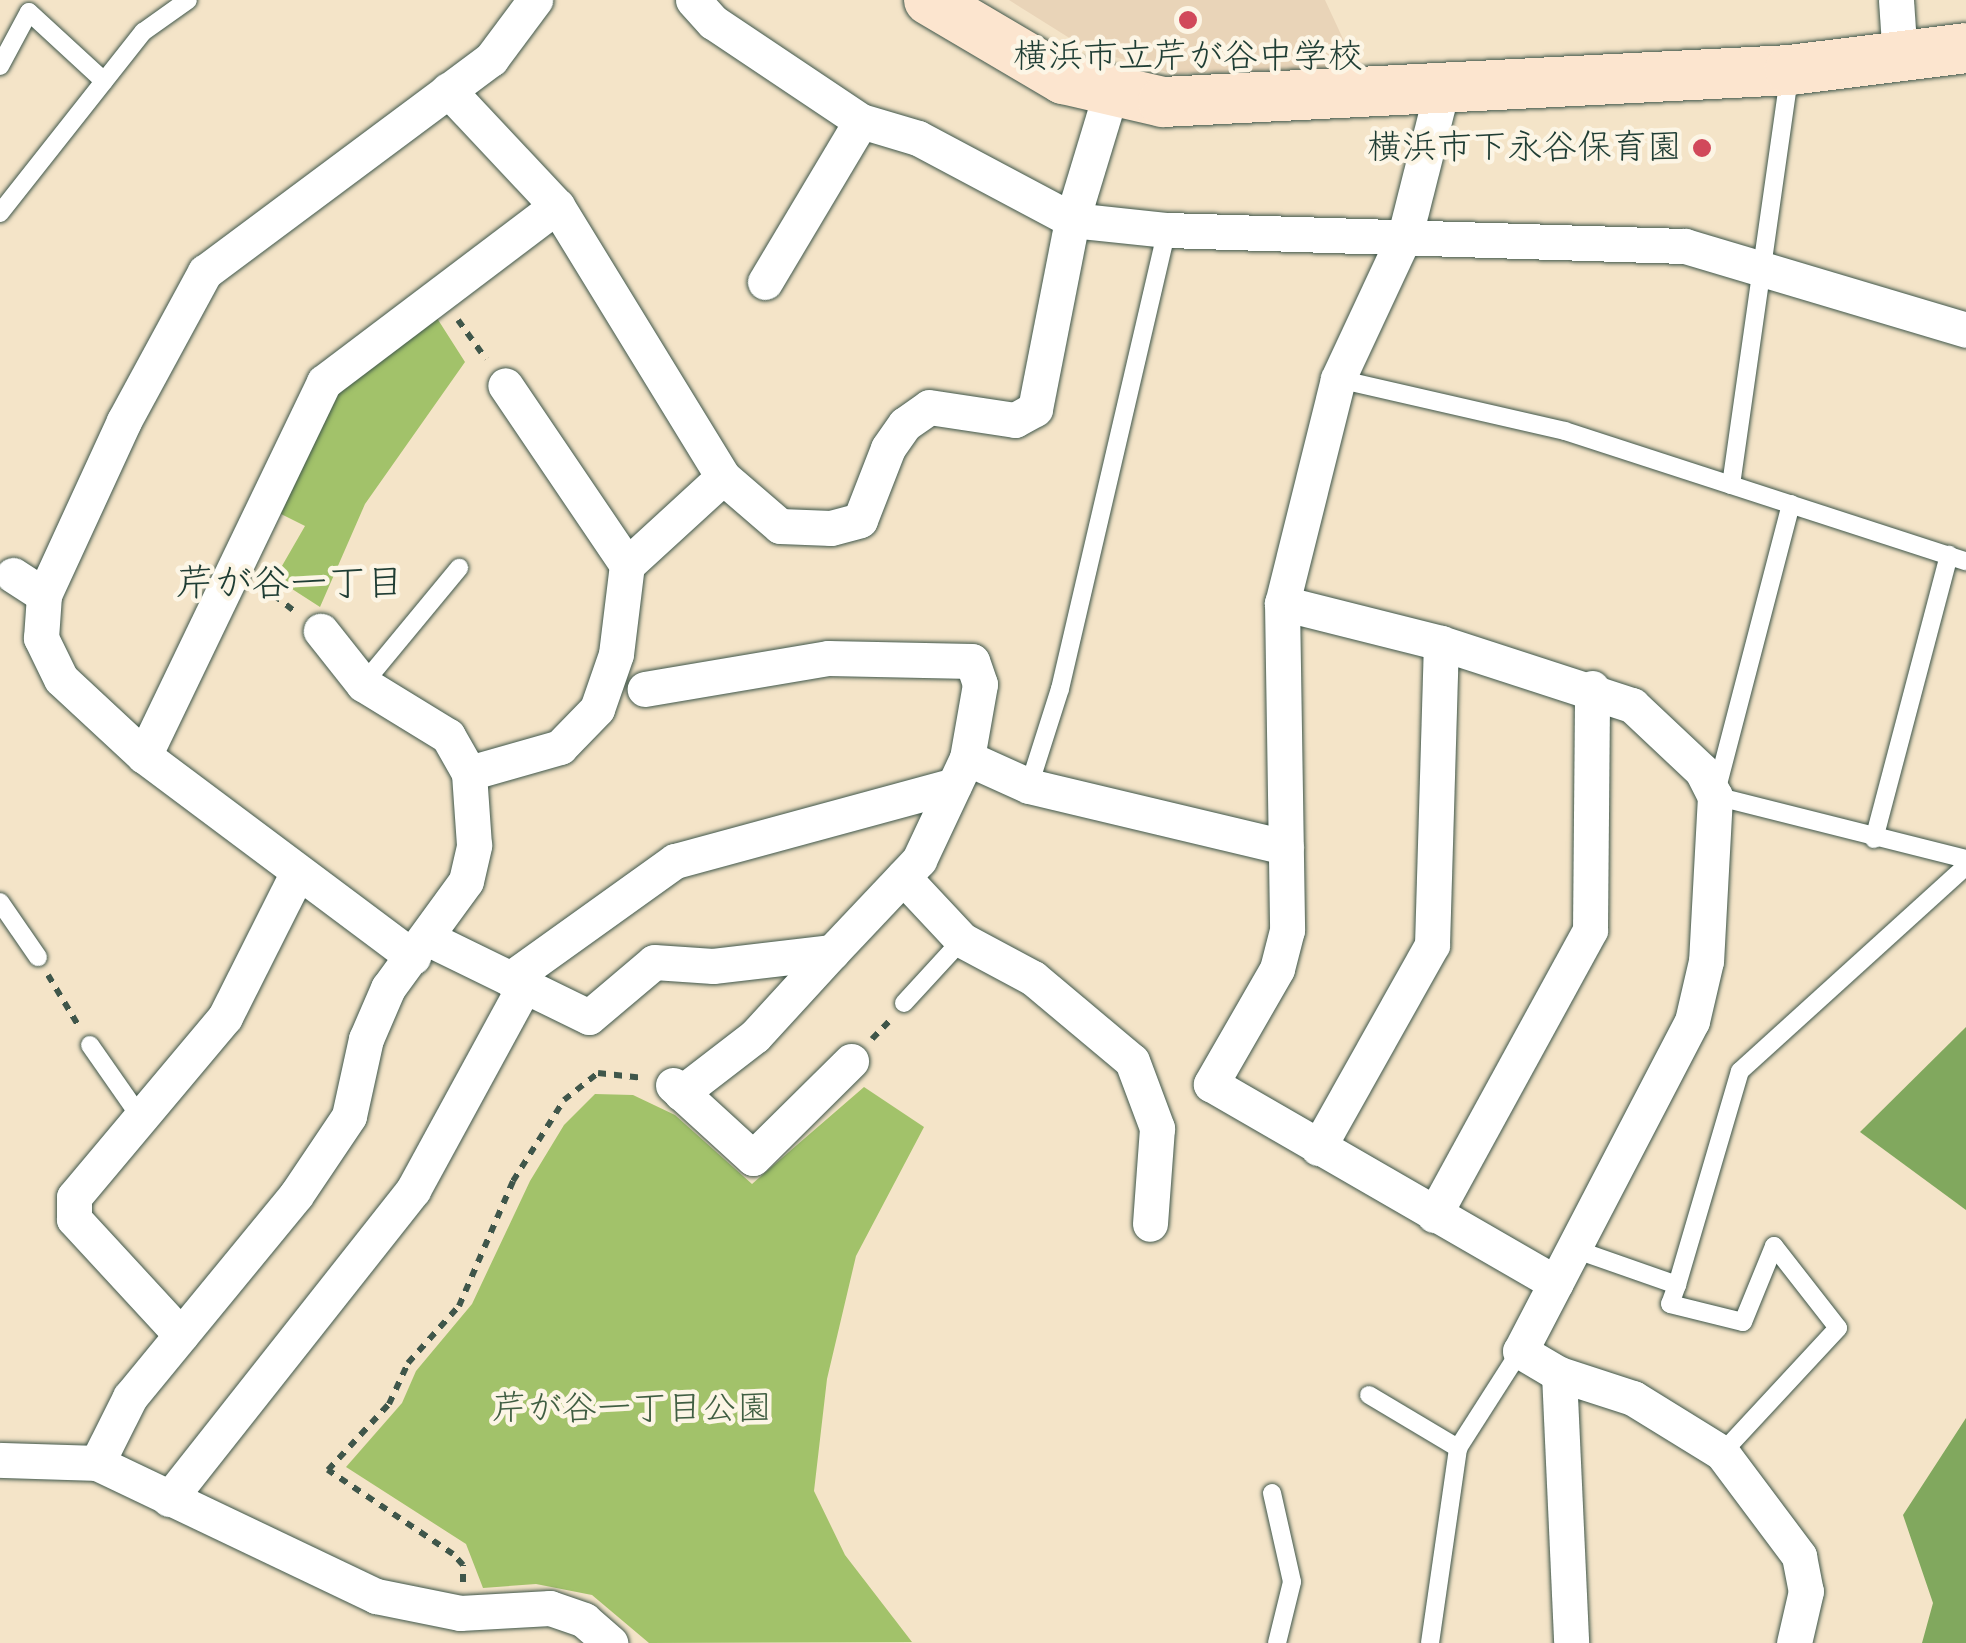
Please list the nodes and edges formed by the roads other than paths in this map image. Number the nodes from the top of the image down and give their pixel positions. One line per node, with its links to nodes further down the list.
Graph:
1 (188, 0): 10 (lane)
2 (536, 0): 11 (street)
3 (693, 0): 14 (street)
4 (929, 0): 12 (street)
5 (1896, 0): 7 (street)
6 (1966, 48): 7 (street)
7 (1900, 58): 9 (street)
8 (0, 66): 10 (lane)
9 (1790, 70): 13 (street); 20 (lane)
10 (104, 81): 16 (lane)
11 (448, 90): 15 (street); 32 (street)
12 (1111, 92): 13 (street); 17 (street)
13 (1440, 93): 19 (street)
14 (861, 120): 17 (street); 21 (street)
15 (558, 206): 25 (street); 39 (street)
16 (0, 213)
17 (1072, 220): 18 (street); 25 (street)
18 (1167, 230): 19 (street); 42 (lane)
19 (1404, 235): 20 (street); 23 (street)
20 (1766, 271): 22 (street); 26 (lane)
21 (765, 282)
22 (1966, 330)
23 (1338, 379): 26 (lane); 33 (street)
24 (505, 385): 29 (street)
25 (724, 477): 29 (street)
26 (1731, 485): 27 (lane)
27 (1792, 504): 28 (lane); 43 (lane)
28 (1958, 558): 44 (lane)
29 (627, 564): 41 (street)
30 (459, 568): 36 (lane)
31 (13, 575): 32 (street)
32 (44, 595): 39 (street)
33 (1282, 603): 35 (street); 45 (street)
34 (321, 631): 36 (street)
35 (1441, 643): 37 (street); 59 (street)
36 (363, 684): 41 (street)
37 (1592, 688): 43 (street); 60 (street)
38 (645, 689): 40 (street)
39 (144, 756): 47 (street)
40 (960, 772): 42 (street); 48 (street); 54 (street)
41 (469, 773): 51 (street)
42 (1030, 786): 45 (street)
43 (1715, 796): 44 (lane); 62 (street)
44 (1874, 839): 46 (lane)
45 (1286, 847): 59 (street)
46 (1966, 862): 64 (lane)
47 (298, 872): 51 (street); 58 (street)
48 (904, 877): 50 (street); 52 (street)
49 (0, 902): 53 (lane)
50 (962, 940): 55 (lane); 61 (street)
51 (420, 948): 54 (street); 65 (street)
52 (832, 952): 54 (street); 57 (street)
53 (38, 957)
54 (517, 982): 74 (street)
55 (904, 1003)
56 (90, 1045): 58 (lane)
57 (851, 1060)
58 (141, 1118): 65 (street)
59 (1318, 1148): 60 (street)
60 (1434, 1215): 63 (street)
61 (1150, 1224)
62 (1577, 1250): 63 (street); 64 (lane)
63 (1556, 1283): 66 (street)
64 (1677, 1285): 70 (lane)
65 (181, 1335): 72 (street)
66 (1520, 1350): 67 (street); 69 (lane)
67 (1559, 1374): 70 (street); 78 (street)
68 (1369, 1395): 69 (lane)
69 (1458, 1448): 77 (lane)
70 (1722, 1453): 79 (street)
71 (0, 1460): 72 (street)
72 (98, 1463): 74 (street)
73 (1272, 1493): 76 (lane)
74 (169, 1499): 75 (street)
75 (610, 1643)
76 (1277, 1643)
77 (1430, 1643)
78 (1571, 1643)
79 (1794, 1643)

